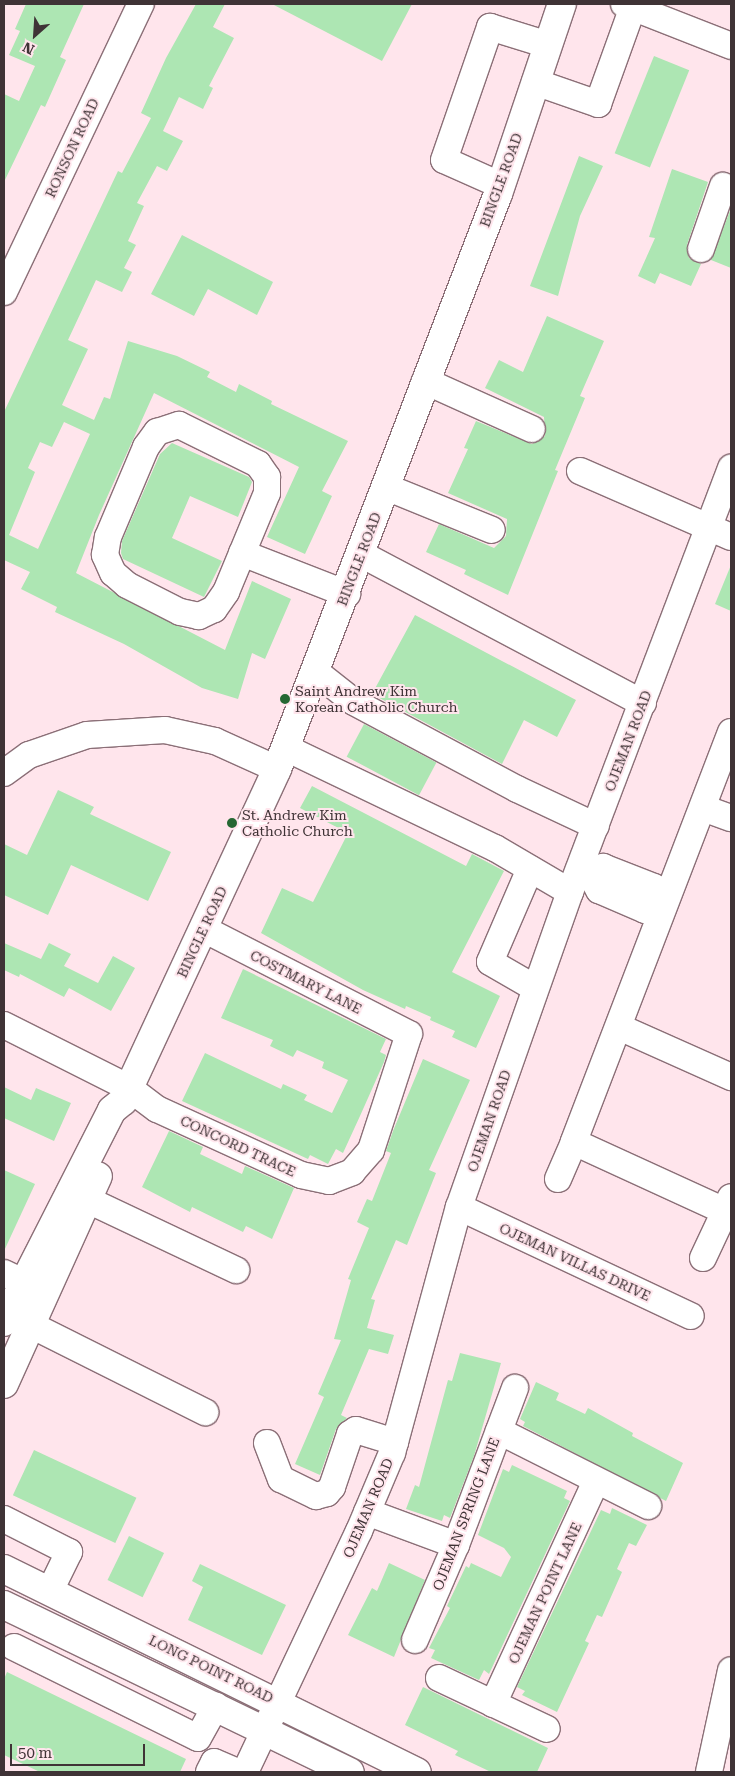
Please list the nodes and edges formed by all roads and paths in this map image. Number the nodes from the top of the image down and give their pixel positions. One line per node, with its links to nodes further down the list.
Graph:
1 (141, 4): 11 (street, RONSON ROAD)
2 (561, 4): 4 (main road, BINGLE ROAD)
3 (629, 6): 5 (street); 6 (street)
4 (548, 45): 6 (main road, BINGLE ROAD); 7 (street)
5 (731, 46)
6 (535, 82): 7 (main road, BINGLE ROAD)
7 (500, 185): 12 (main road, BINGLE ROAD)
8 (724, 186): 9 (street)
9 (721, 223): 10 (street)
10 (701, 249)
11 (4, 292)
12 (425, 381): 13 (street); 16 (main road, BINGLE ROAD)
13 (532, 428)
14 (731, 468): 18 (street, OJEMAN ROAD)
15 (580, 471): 18 (street)
16 (386, 487): 17 (street); 20 (main road, BINGLE ROAD)
17 (492, 530)
18 (720, 532): 23 (street, OJEMAN ROAD)
19 (242, 552): 19 (street); 21 (street)
20 (361, 554): 21 (main road, BINGLE ROAD); 23 (street)
21 (346, 594): 22 (main road, BINGLE ROAD)
22 (316, 672): 25 (main road, BINGLE ROAD); 29 (street)
23 (643, 703): 29 (street, OJEMAN ROAD)
24 (731, 732): 27 (street)
25 (282, 759): 26 (street); 30 (street); 34 (main road, BINGLE ROAD)
26 (4, 773)
27 (703, 808): 28 (street); 33 (street)
28 (731, 818)
29 (596, 826): 31 (street, OJEMAN ROAD)
30 (530, 869): 32 (street); 35 (street)
31 (584, 870): 32 (street, OJEMAN ROAD); 33 (street)
32 (570, 892): 35 (street, OJEMAN ROAD)
33 (661, 906): 37 (street)
34 (204, 929): 39 (main road, BINGLE ROAD); 41 (street, COSTMARY LANE)
35 (535, 988): 45 (street, OJEMAN ROAD)
36 (4, 1025): 39 (street, CONCORD TRACE)
37 (619, 1027): 38 (street); 40 (street)
38 (731, 1076)
39 (126, 1095): 41 (street, CONCORD TRACE); 43 (main road, BINGLE ROAD); 48 (main road, BINGLE ROAD)
40 (574, 1142): 42 (street); 44 (street)
41 (352, 1172)
42 (558, 1179)
43 (88, 1200): 47 (street); 48 (main road, BINGLE ROAD)
44 (728, 1204): 46 (street)
45 (459, 1207): 49 (street, OJEMAN VILLAS DRIVE); 56 (street, OJEMAN ROAD)
46 (703, 1258)
47 (236, 1270)
48 (25, 1283): 50 (main road, BINGLE ROAD); 51 (main road, BINGLE ROAD)
49 (691, 1316)
50 (4, 1322)
51 (31, 1325): 52 (main road, BINGLE ROAD); 54 (street)
52 (4, 1384)
53 (515, 1388): 55 (street, OJEMAN SPRING LANE)
54 (205, 1412)
55 (499, 1431): 58 (street); 62 (street, OJEMAN SPRING LANE)
56 (395, 1442): 57 (street); 60 (street, OJEMAN ROAD)
57 (267, 1443)
58 (596, 1481): 59 (street); 74 (street, OJEMAN POINT LANE)
59 (648, 1506)
60 (368, 1512): 62 (street); 73 (street, OJEMAN ROAD)
61 (4, 1519): 64 (street)
62 (456, 1545): 68 (street, OJEMAN SPRING LANE)
63 (4, 1569): 64 (main road, LONG POINT ROAD)
64 (50, 1591): 67 (main road, LONG POINT ROAD)
65 (4, 1605): 66 (main road)
66 (30, 1617): 69 (main road); 70 (street)
67 (114, 1622): 69 (main road); 73 (main road, LONG POINT ROAD)
68 (415, 1640)
69 (101, 1651): 75 (main road)
70 (9, 1657): 78 (street)
71 (731, 1670): 84 (street)
72 (439, 1678): 74 (street)
73 (278, 1702): 76 (street, OJEMAN ROAD); 83 (main road, LONG POINT ROAD)
74 (493, 1704): 77 (street)
75 (216, 1706): 76 (main road); 78 (street)
76 (265, 1729): 81 (street, OJEMAN ROAD); 82 (main road)
77 (546, 1729)
78 (198, 1738): 79 (street)
79 (212, 1767): 80 (street)
80 (238, 1772)
81 (245, 1772)
82 (350, 1772)
83 (416, 1772)
84 (709, 1772)

